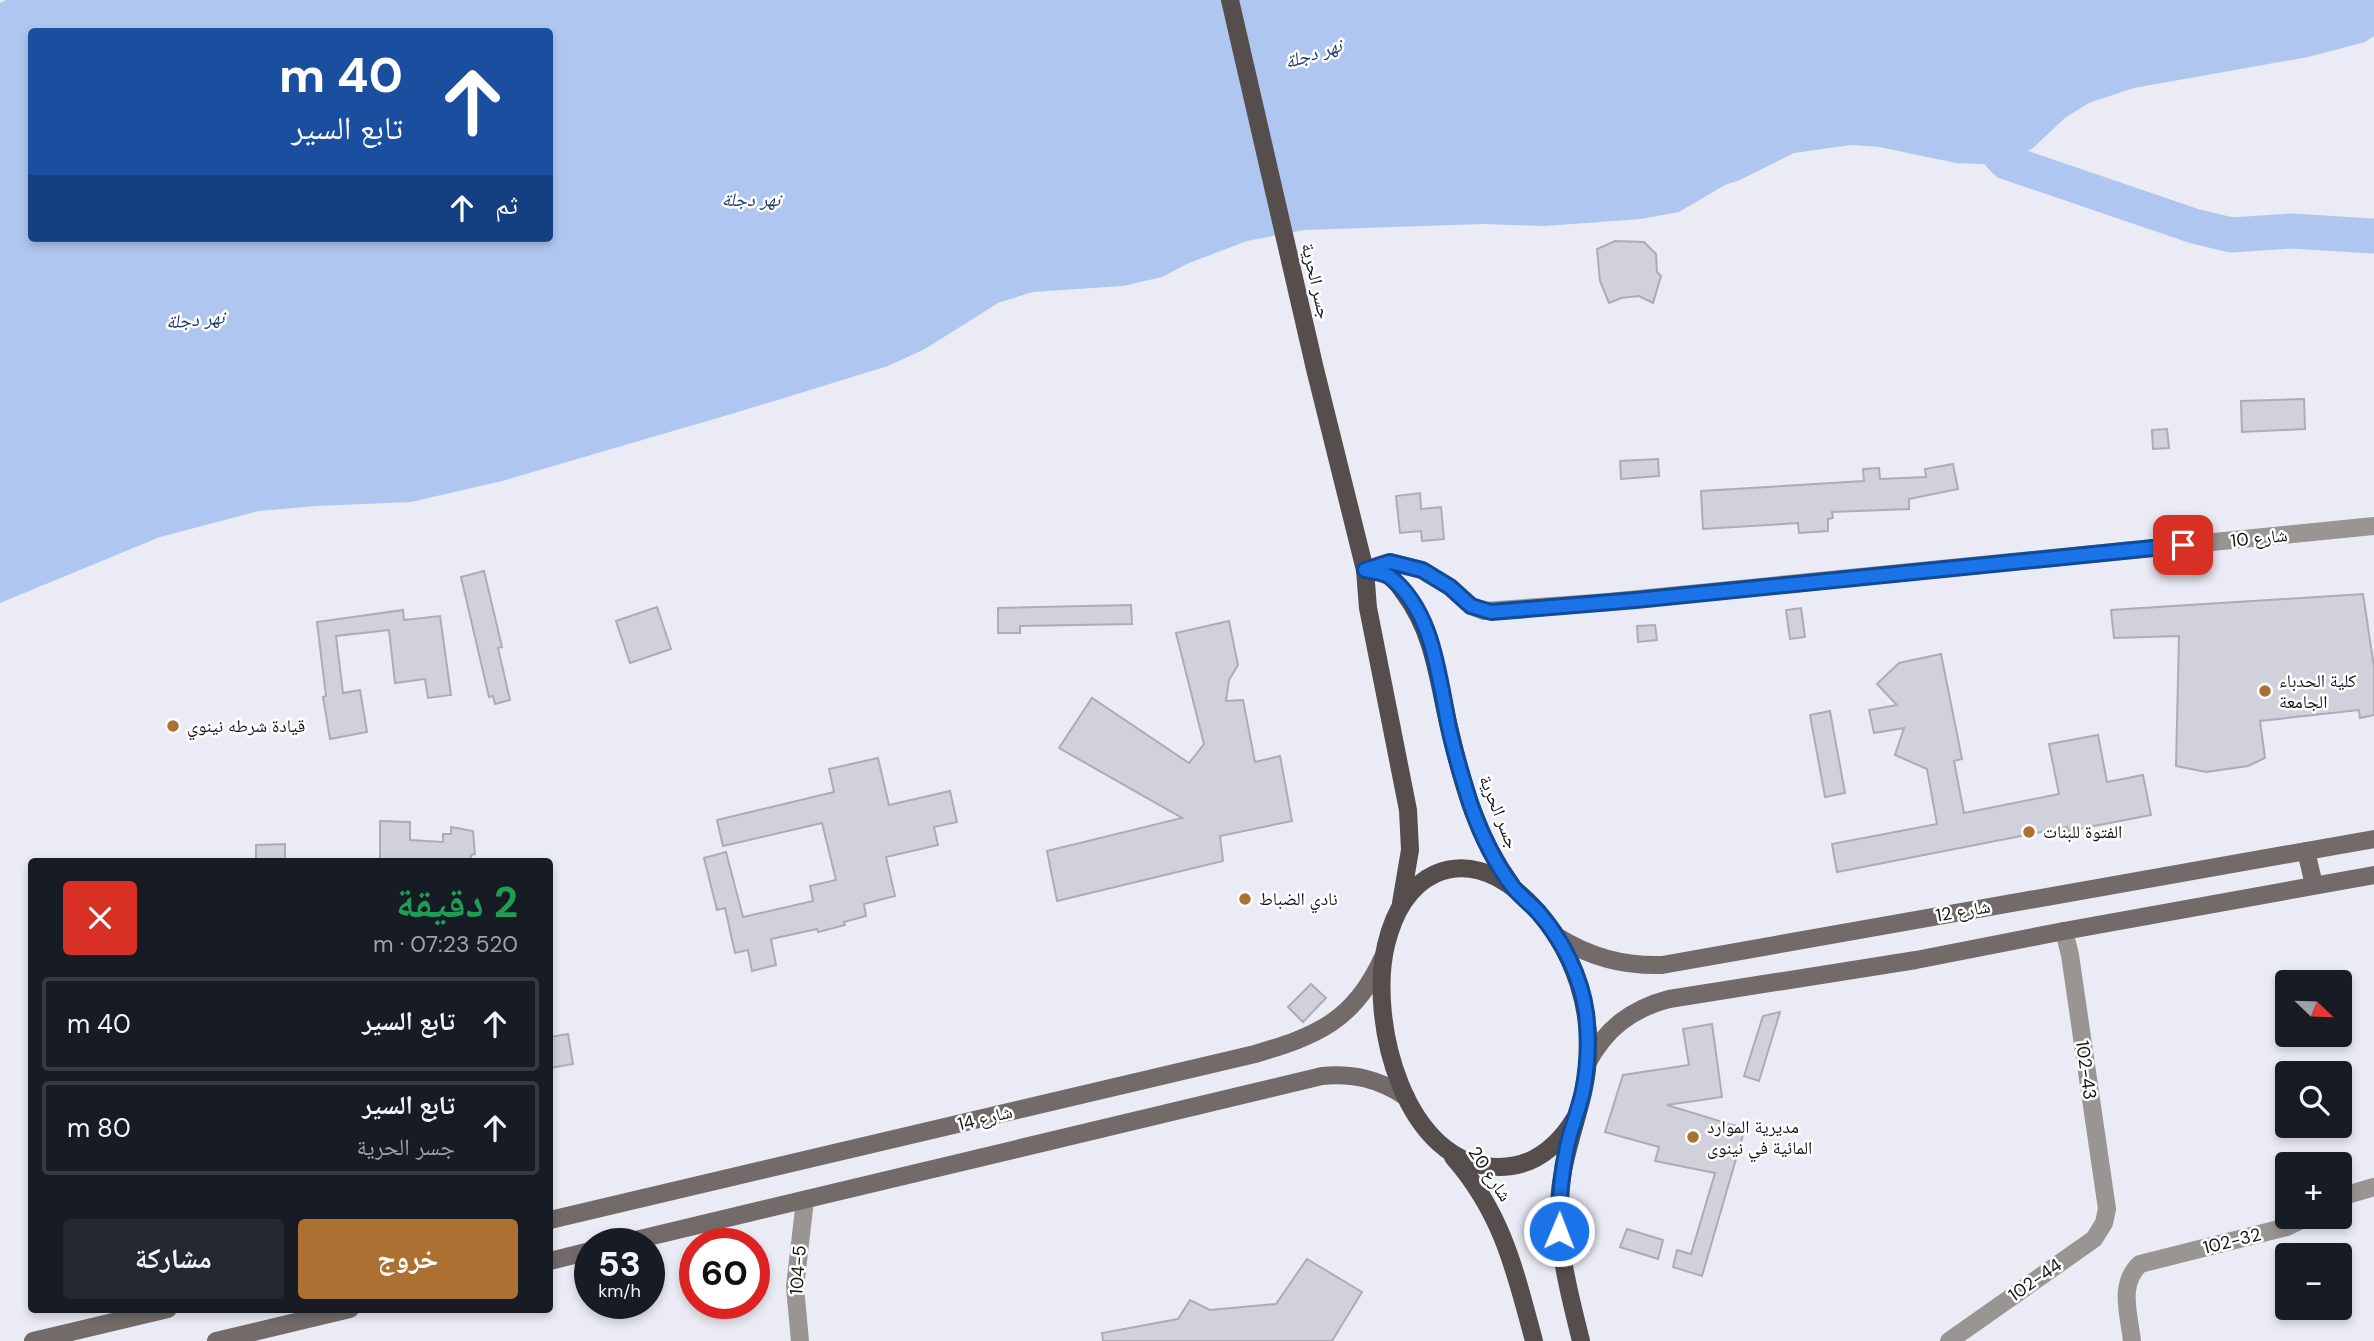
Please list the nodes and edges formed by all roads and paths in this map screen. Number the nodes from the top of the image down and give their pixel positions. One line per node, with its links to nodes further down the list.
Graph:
1 (1230, 0): 3 (main road, جسر الحرية)
2 (2374, 526): 3 (street, شارع 10)
3 (1365, 570): 8 (main road, جسر الحرية); 9 (main road, جسر الحرية)
4 (2374, 839): 5 (street, شارع 12)
5 (2306, 851): 7 (street); 11 (street, شارع 12)
6 (2374, 875): 7 (street)
7 (2314, 886): 10 (street)
8 (1515, 890): 9 (main road); 11 (main road)
9 (1399, 908): 12 (main road, جسر الحرية)
10 (2064, 931): 13 (street); 20 (street, 102-43)
11 (1556, 936): 13 (main road)
12 (1384, 956): 14 (main road, جسر الحرية); 21 (street, شارع 14)
13 (1587, 1064): 15 (main road)
14 (1406, 1097): 16 (main road, شارع 20); 19 (street)
15 (1575, 1118): 16 (main road); 32 (main road)
16 (1449, 1152): 31 (main road, شارع 20)
17 (2374, 1187): 18 (street)
18 (2352, 1193)
19 (805, 1200): 23 (street); 30 (street, 104-5)
20 (2107, 1209): 33 (street, 102-44)
21 (553, 1219)
22 (2279, 1229): 34 (street, 102-32)
23 (665, 1233)
24 (574, 1255): 25 (street)
25 (553, 1260)
26 (151, 1313): 28 (street)
27 (332, 1313): 29 (street)
28 (33, 1341)
29 (216, 1341)
30 (800, 1341)
31 (1534, 1341)
32 (1581, 1341)
33 (1949, 1341)
34 (2132, 1341)

